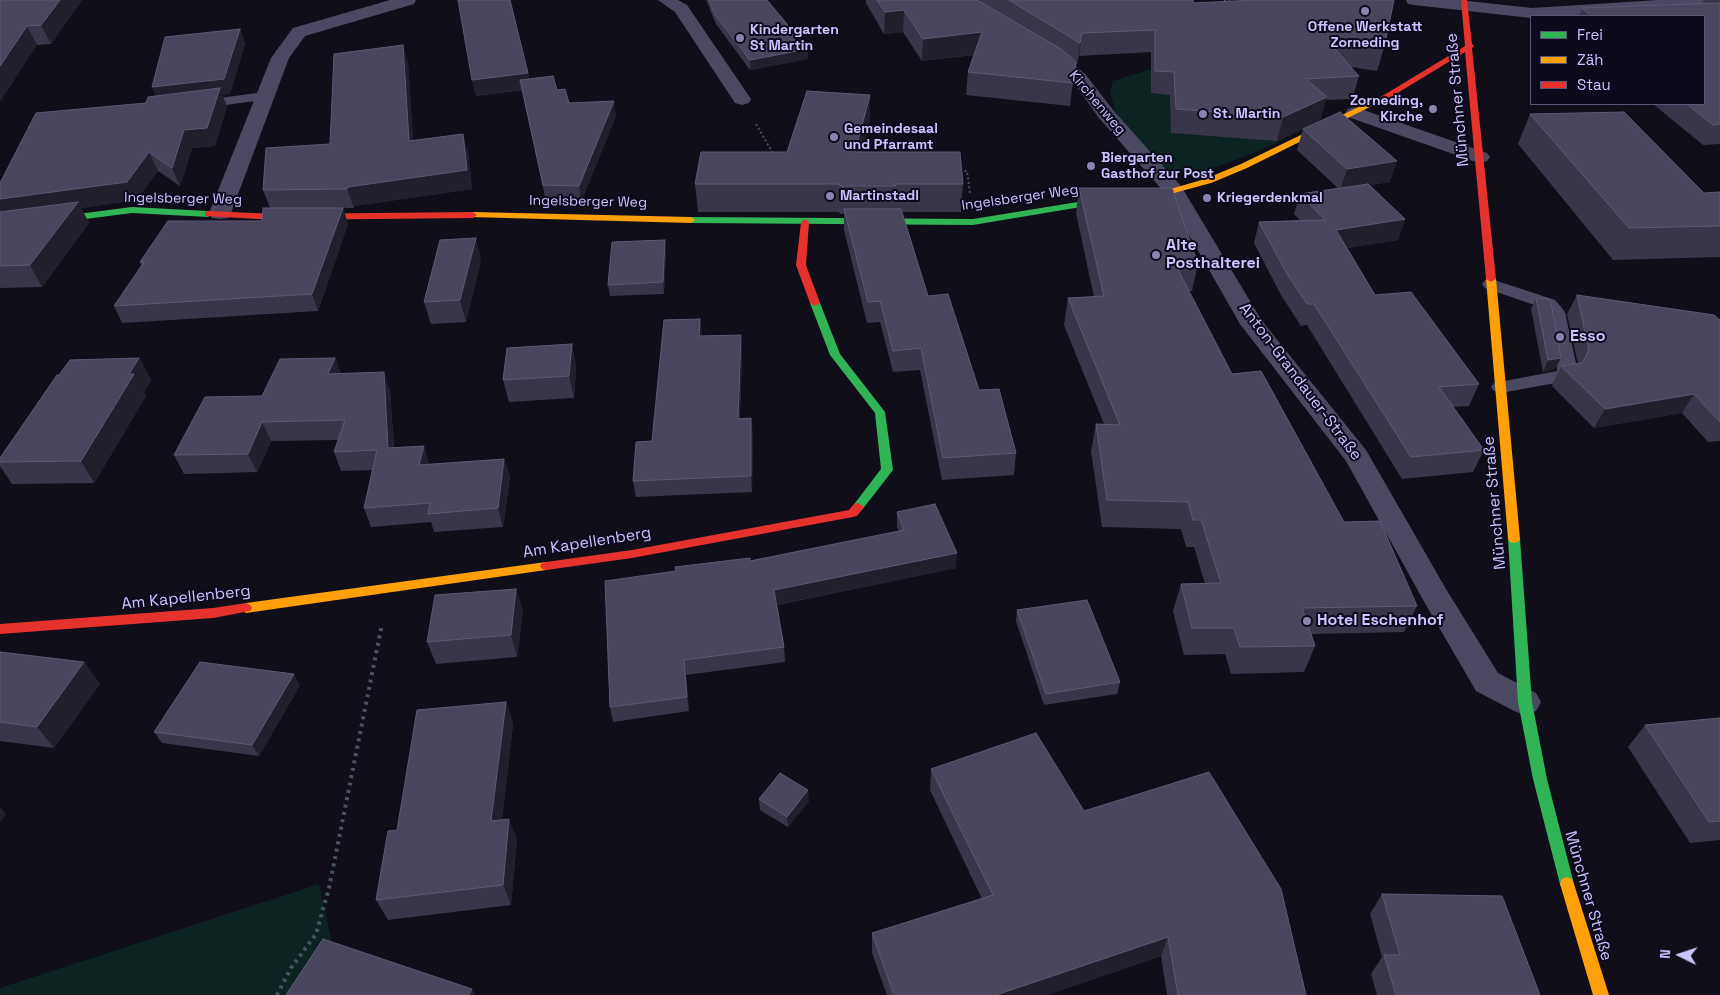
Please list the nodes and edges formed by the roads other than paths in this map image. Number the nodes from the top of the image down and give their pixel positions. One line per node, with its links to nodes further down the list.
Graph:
1 (408, 0): 10 (street)
2 (666, 0): 11 (street)
3 (1414, 0): 6 (street)
4 (1588, 0): 7 (street)
5 (1720, 1): 7 (street)
6 (1464, 3): 7 (street); 9 (street, Münchner Straße)
7 (1632, 7)
8 (1032, 46): 15 (street, Kirchenweg)
9 (1470, 46): 13 (street); 14 (street, Münchner Straße)
10 (265, 96): 12 (lane); 16 (street)
11 (742, 99)
12 (180, 107)
13 (1356, 113): 14 (street); 15 (street)
14 (1480, 157): 19 (street, Münchner Straße)
15 (1174, 190): 17 (street, Ingelsberger Weg); 22 (street, Anton-Grandauer-Straße)
16 (220, 213): 17 (street, Ingelsberger Weg); 18 (street, Ingelsberger Weg)
17 (805, 222): 21 (street, Am Kapellenberg)
18 (0, 227)
19 (1491, 284): 20 (street, Münchner Straße); 20 (lane)
20 (1501, 387): 22 (street, Münchner Straße)
21 (0, 629)
22 (1526, 702): 23 (street, Münchner Straße)
23 (1601, 995)

